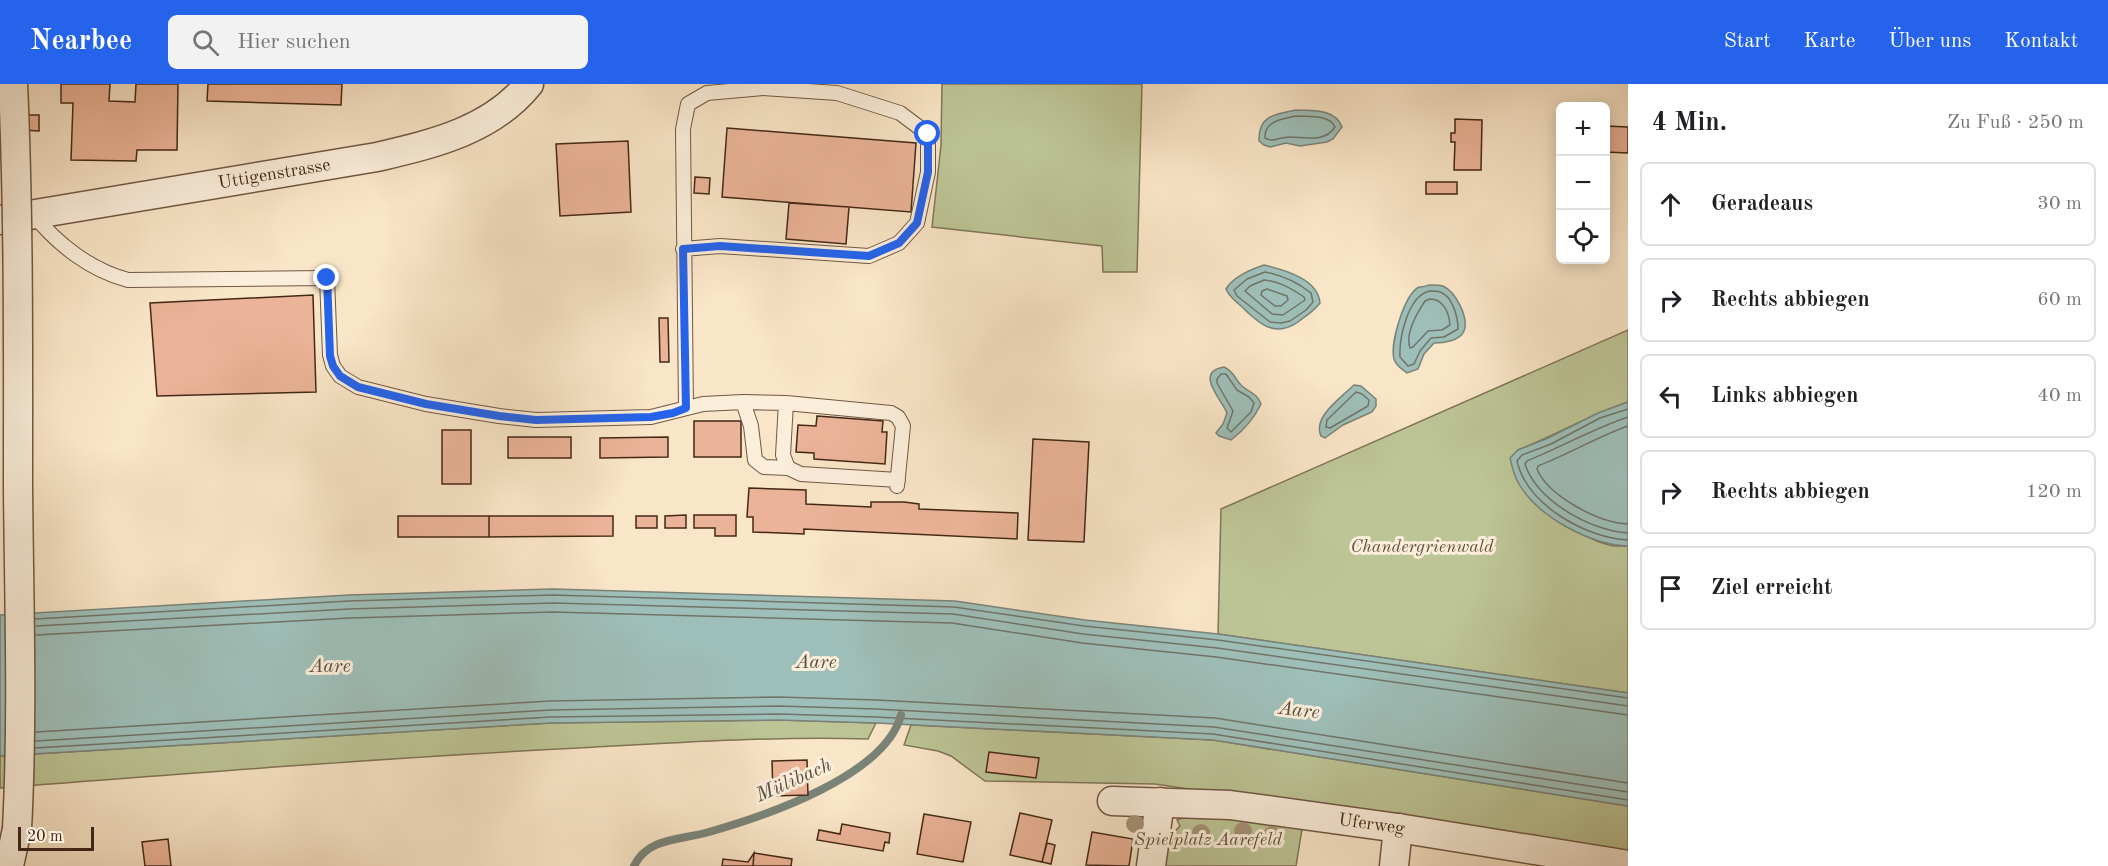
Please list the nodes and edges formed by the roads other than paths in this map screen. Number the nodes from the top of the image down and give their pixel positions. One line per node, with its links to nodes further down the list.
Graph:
1 (13, 84): 14 (street, bridge)
2 (529, 84): 3 (street, Uttigenstrasse)
3 (33, 214): 4 (street, Uttigenstrasse); 8 (lane)
4 (0, 220)
5 (683, 249): 5 (lane); 8 (lane)
6 (743, 402): 7 (lane); 8 (lane); 9 (lane)
7 (786, 403): 9 (lane); 9 (lane)
8 (686, 408)
9 (788, 468)
10 (1112, 801): 11 (street, Uferweg)
11 (1160, 801): 12 (street, Uferweg); 15 (street)
12 (1398, 828): 13 (street, Uferweg); 16 (street)
13 (1628, 865)
14 (9, 866)
15 (1151, 866)
16 (1394, 866)

